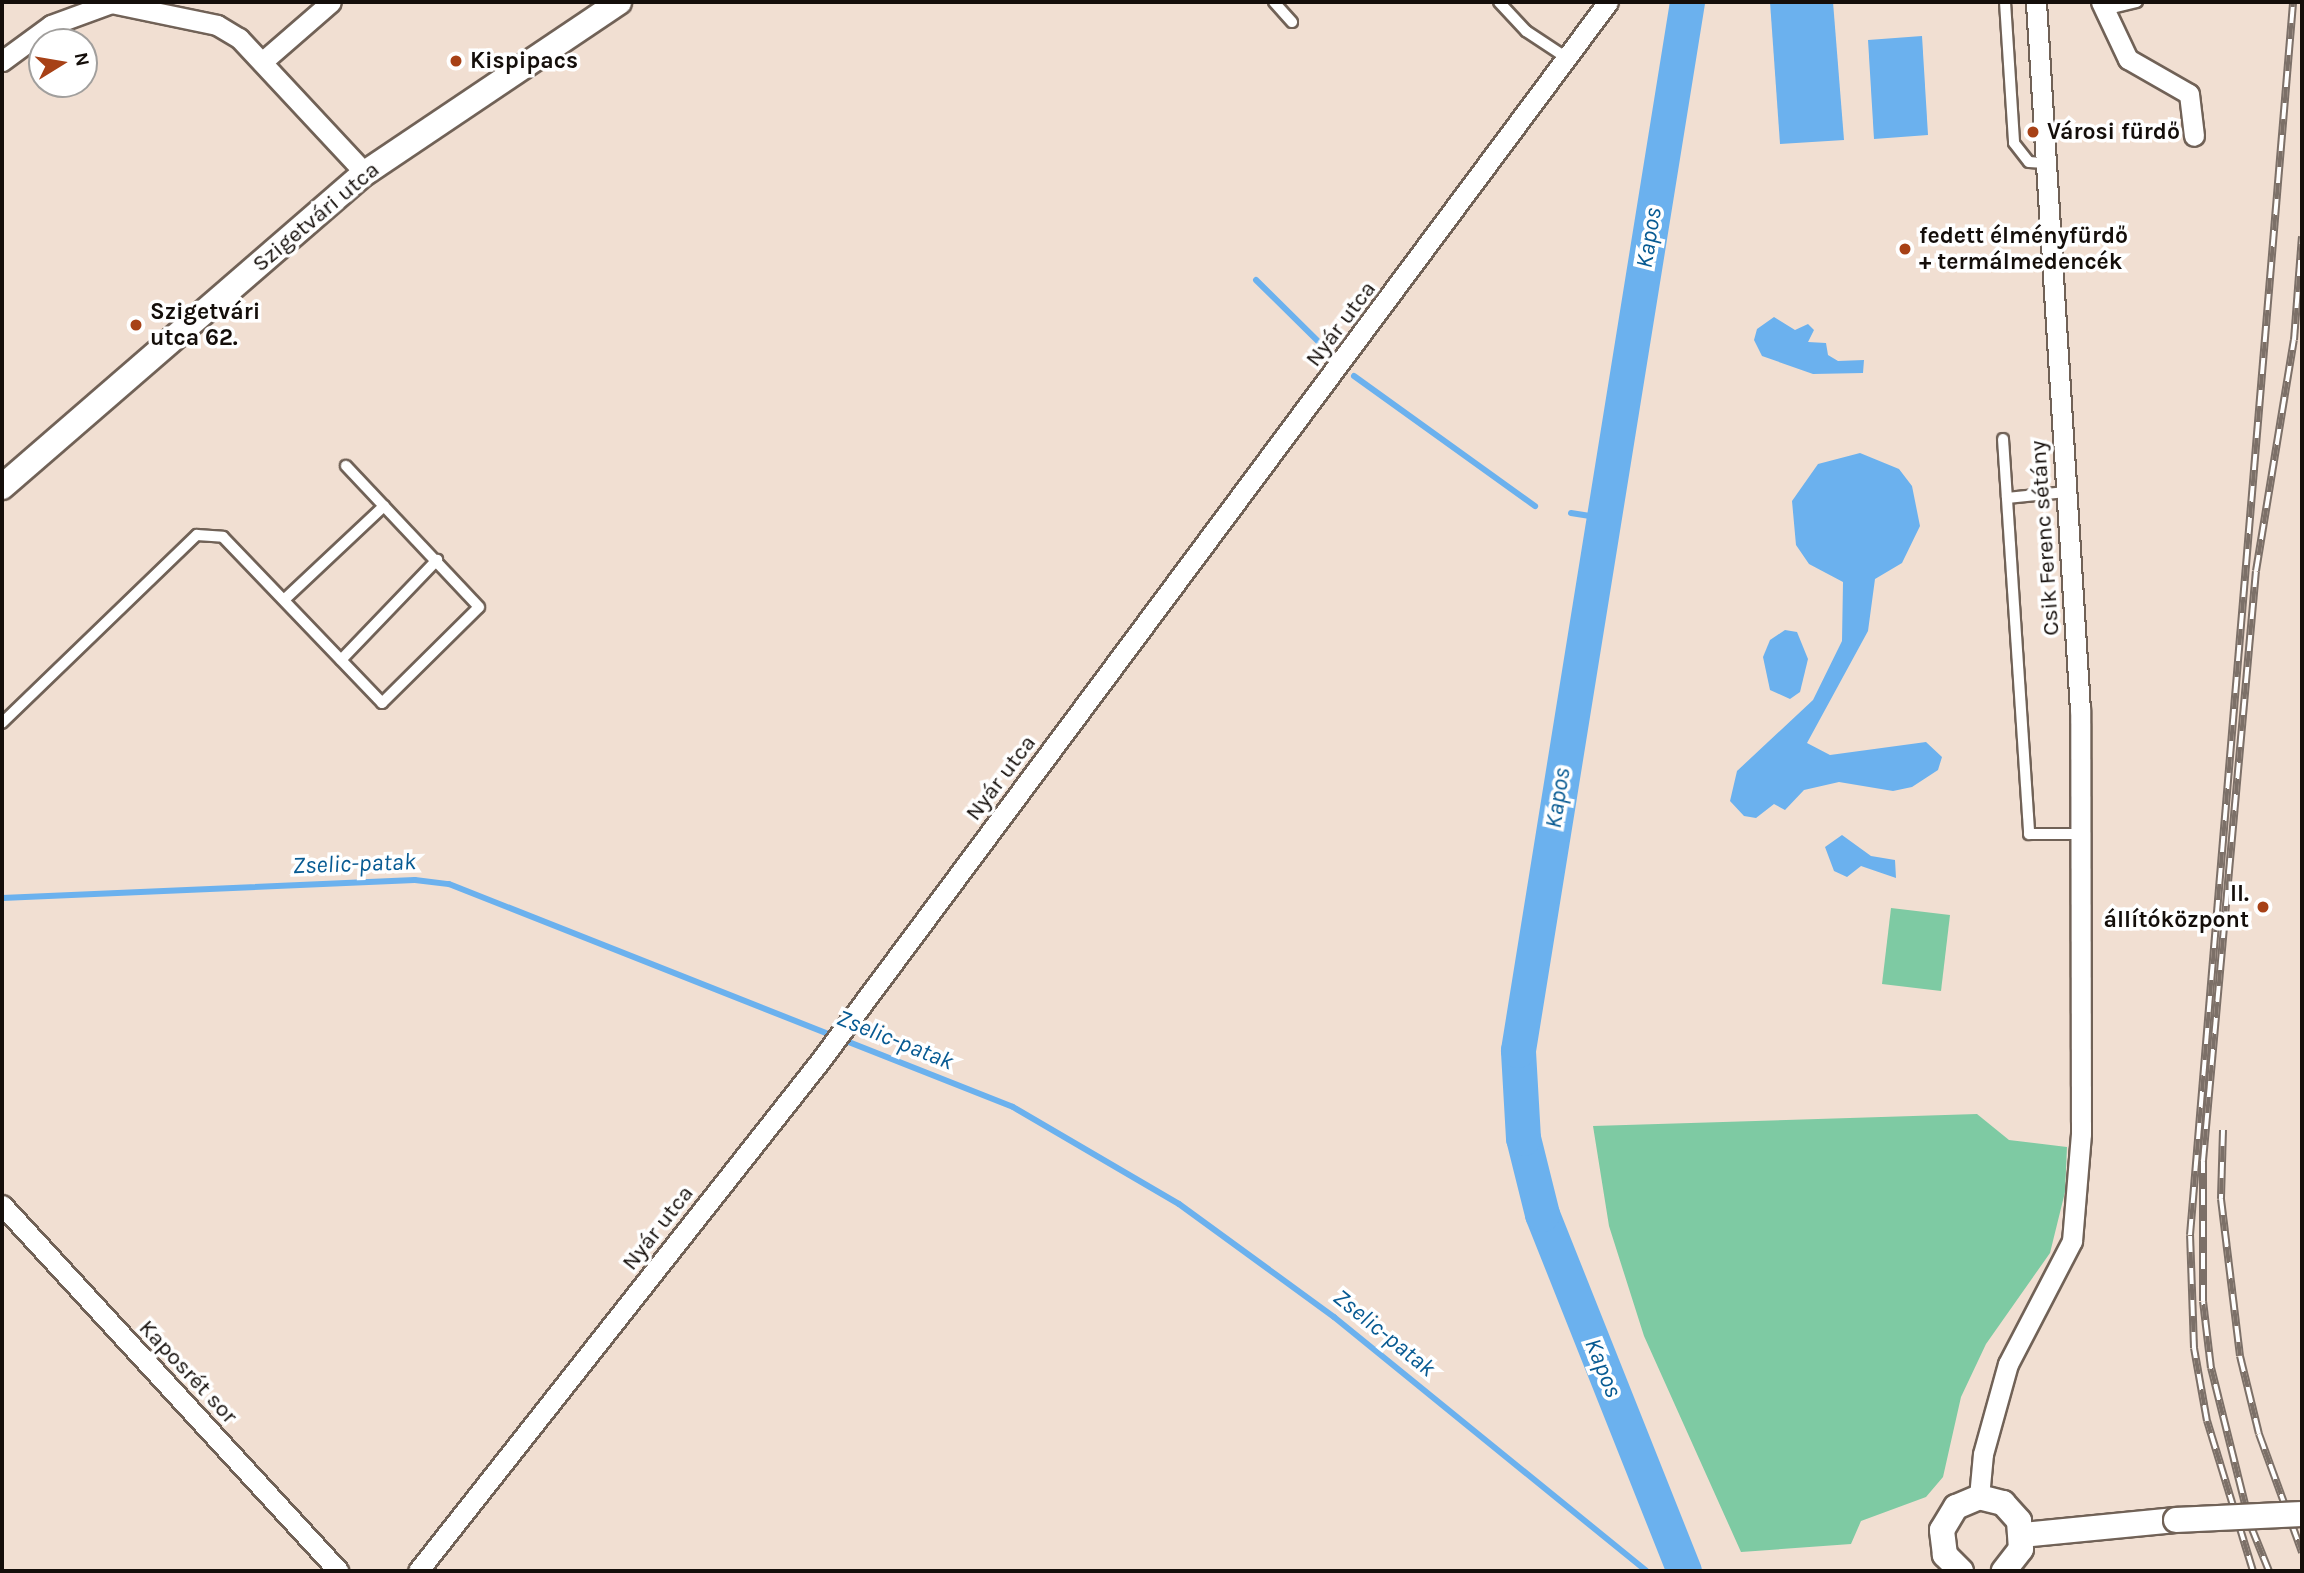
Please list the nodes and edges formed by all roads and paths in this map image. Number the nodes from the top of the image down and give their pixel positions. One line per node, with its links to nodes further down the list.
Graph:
1 (331, 2): 13 (street)
2 (619, 2): 16 (street, Szigetvári utca)
3 (1274, 2): 10 (lane)
4 (1499, 2): 11 (lane)
5 (1608, 2): 11 (street, Nyár utca)
6 (2005, 2): 15 (lane)
7 (2036, 2): 15 (street, Csik Ferenc sétány)
8 (2137, 2): 9 (lane)
9 (2103, 6): 14 (street)
10 (1292, 22)
11 (1568, 58): 33 (street, Nyár utca)
12 (2, 61): 13 (street)
13 (262, 62): 16 (street)
14 (2194, 136)
15 (2045, 163): 20 (street, Csik Ferenc sétány)
16 (365, 173): 19 (street, Szigetvári utca)
17 (2003, 439): 21 (lane)
18 (346, 466): 22 (lane)
19 (2, 487)
20 (2066, 492): 21 (lane); 27 (street, Csik Ferenc sétány)
21 (2007, 498): 27 (lane)
22 (384, 506): 23 (lane); 24 (lane)
23 (437, 560): 25 (lane); 25 (lane)
24 (285, 599): 25 (lane); 26 (lane)
25 (341, 660)
26 (2, 723)
27 (2082, 834): 29 (street, Csik Ferenc sétány)
28 (2, 1205): 32 (street, Kaposrét sor)
29 (1979, 1497): 31 (street); 34 (street)
30 (2302, 1514): 31 (street, bridge)
31 (2023, 1535): 35 (street)
32 (338, 1571)
33 (418, 1571)
34 (1961, 1571)
35 (2004, 1571)

